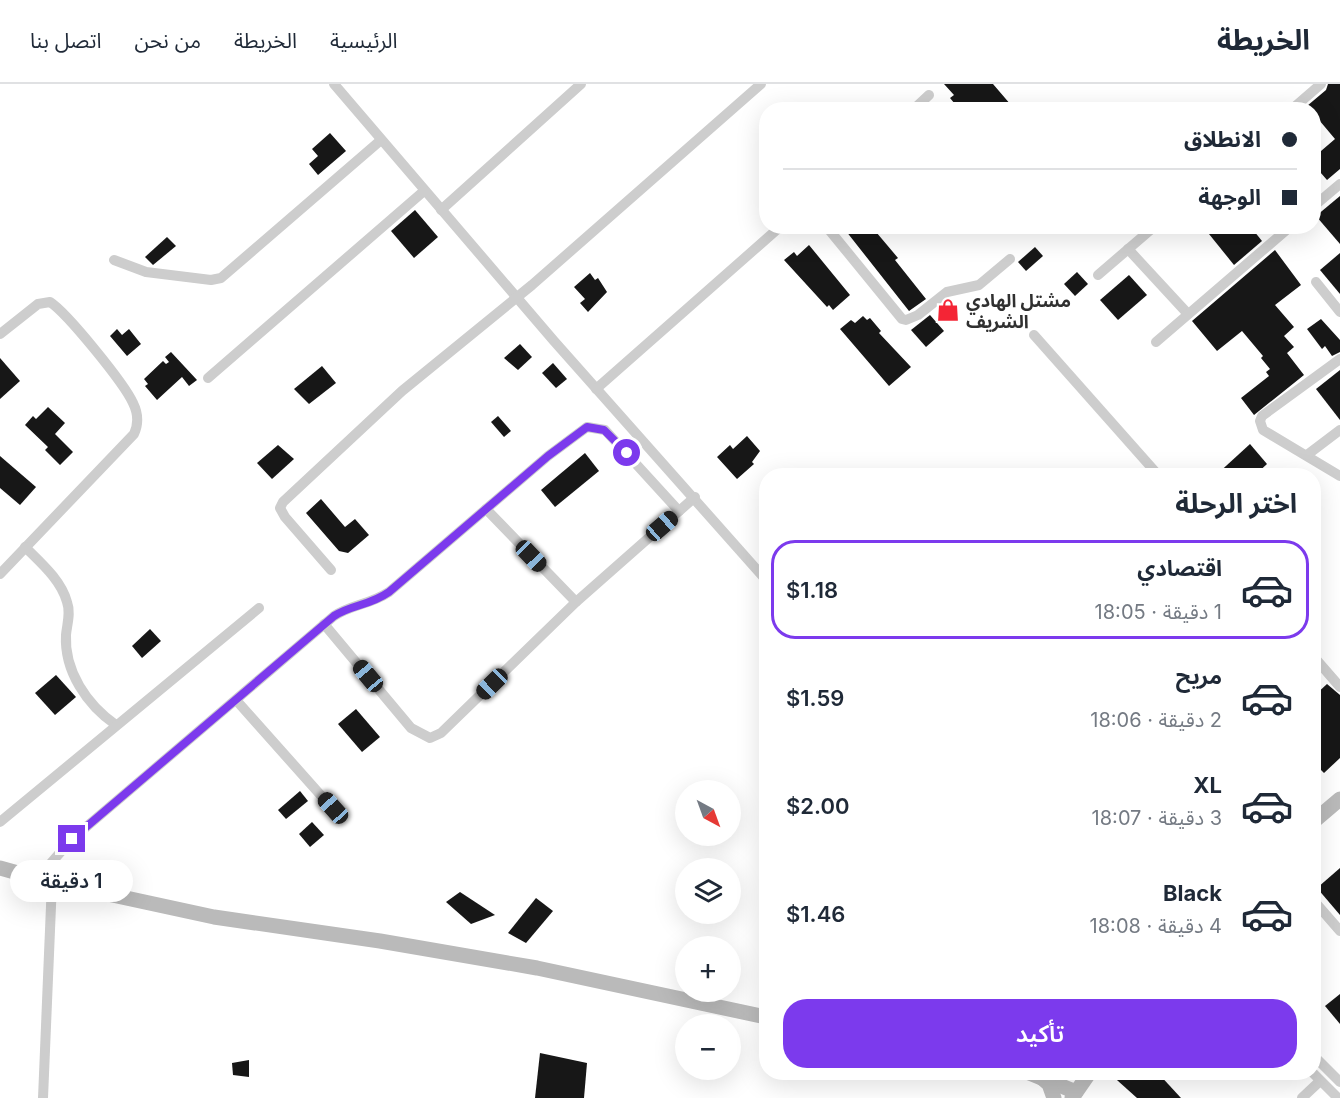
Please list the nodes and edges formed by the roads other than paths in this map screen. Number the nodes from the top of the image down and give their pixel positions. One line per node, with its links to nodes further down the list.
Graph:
1 (334, 84): 8 (street)
2 (581, 84): 12 (street)
3 (761, 84): 22 (street)
4 (1321, 84): 7 (street)
5 (929, 95): 6 (street)
6 (922, 102)
7 (1300, 102)
8 (381, 140): 10 (street); 19 (street)
9 (1340, 184): 11 (street)
10 (424, 190): 12 (street); 29 (street)
11 (1321, 201)
12 (441, 210): 22 (street)
13 (772, 234): 30 (street)
14 (833, 234): 18 (street)
15 (1146, 234): 17 (street)
16 (1282, 234): 24 (street)
17 (1128, 249): 20 (street); 24 (street)
18 (1010, 259)
19 (114, 260)
20 (1098, 275)
21 (1316, 282): 23 (street)
22 (516, 297): 30 (street); 39 (street)
23 (1340, 312)
24 (1188, 314): 27 (street)
25 (0, 334): 38 (street)
26 (1034, 335): 33 (street)
27 (1156, 342)
28 (1340, 359): 32 (street)
29 (208, 378)
30 (596, 389): 35 (street)
31 (1340, 430): 32 (street)
32 (1307, 456): 34 (street)
33 (1152, 468)
34 (1340, 476)
35 (695, 497): 37 (street); 40 (street)
36 (486, 509): 37 (street); 42 (street); 44 (street)
37 (679, 511): 42 (street)
38 (26, 547): 41 (street); 48 (street)
39 (331, 570)
40 (759, 572)
41 (0, 574)
42 (576, 602): 44 (street)
43 (259, 608): 48 (street)
44 (324, 624): 47 (street)
45 (1321, 665): 46 (street)
46 (1340, 687)
47 (236, 700): 50 (street); 54 (street)
48 (116, 725): 52 (street)
49 (1340, 799): 51 (main road)
50 (333, 808)
51 (1321, 815)
52 (0, 822)
53 (0, 868): 54 (main road)
54 (47, 881): 57 (main road); 66 (street)
55 (1321, 909): 56 (street)
56 (1340, 931)
57 (759, 1016)
58 (1321, 1063): 64 (street)
59 (1043, 1080): 67 (main road)
60 (1045, 1080): 65 (main road)
61 (1082, 1080): 65 (main road)
62 (1313, 1080): 68 (street)
63 (1320, 1080): 69 (street)
64 (1340, 1082)
65 (1077, 1096)
66 (43, 1098)
67 (1054, 1098)
68 (1302, 1098)
69 (1338, 1098)

